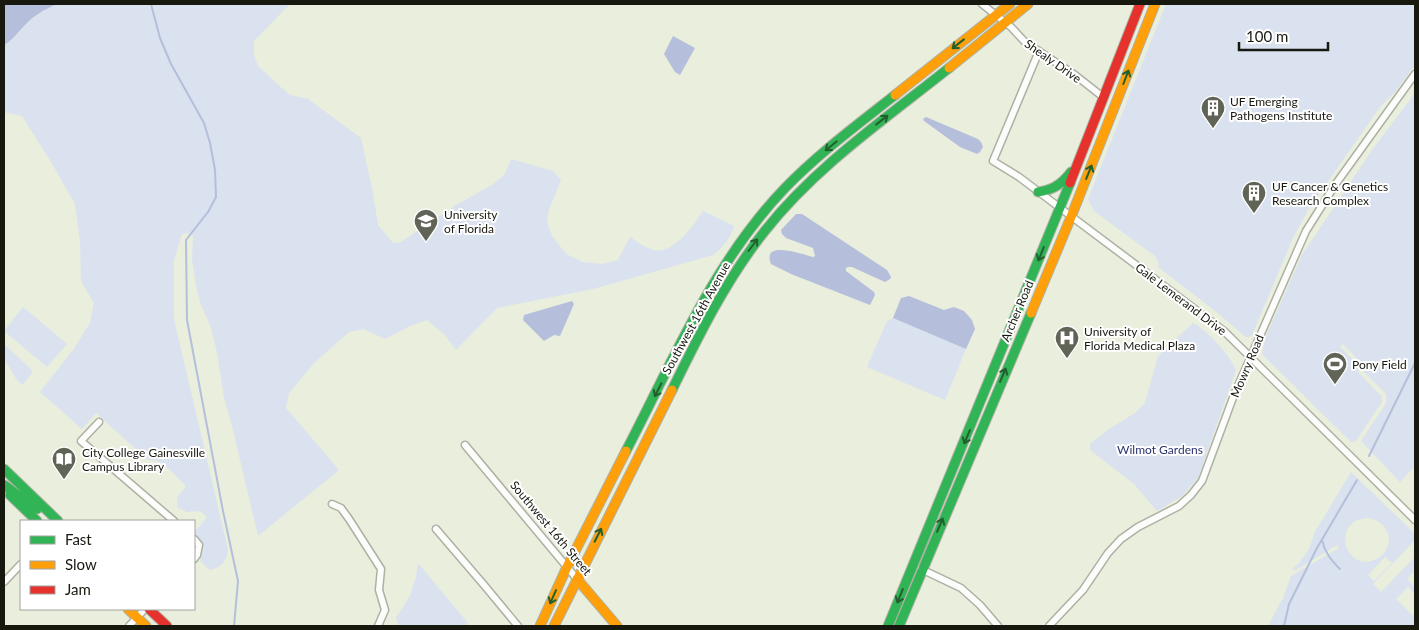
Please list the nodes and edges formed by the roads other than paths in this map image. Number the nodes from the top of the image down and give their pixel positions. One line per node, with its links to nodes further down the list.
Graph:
1 (982, 4): 6 (street, Shealy Drive)
2 (1010, 4): 6 (main road, Southwest 16th Avenue)
3 (1028, 4): 7 (main road, Southwest 16th Avenue)
4 (1140, 4): 10 (main road, Archer Road)
5 (1155, 4): 14 (main road, Archer Road, one-way to 5)
6 (996, 14): 7 (street, Shealy Drive); 31 (main road, Southwest 16th Avenue, one-way to 31)
7 (1005, 22): 8 (street, Shealy Drive); 33 (main road, Southwest 16th Avenue, one-way to 7)
8 (1039, 52): 10 (street, Shealy Drive); 12 (street, Gale Lemerand Drive)
9 (1415, 74): 15 (street, Mowry Road)
10 (1103, 97): 11 (main road, Archer Road)
11 (1080, 156): 12 (main road); 13 (main road, Archer Road)
12 (1038, 192): 13 (street, Gale Lemerand Drive)
13 (1060, 209): 14 (street, Gale Lemerand Drive); 32 (main road, Archer Road, one-way to 32)
14 (1071, 217): 15 (street, Gale Lemerand Drive); 32 (main road, Archer Road, one-way to 14)
15 (1251, 358): 26 (street, Gale Lemerand Drive); 50 (street, Mowry Road)
16 (100, 422): 25 (street)
17 (465, 445): 31 (street, Southwest 16th Street)
18 (4, 469): 22 (main road)
19 (4, 484): 22 (main road)
20 (4, 489): 23 (main road)
21 (332, 504): 42 (street)
22 (49, 512): 24 (main road)
23 (36, 520)
24 (57, 520)
25 (173, 520)
26 (1415, 520)
27 (436, 529): 43 (street)
28 (195, 540): 29 (street)
29 (195, 558)
30 (20, 565): 34 (street)
31 (567, 567): 33 (street, Southwest 16th Street); 44 (main road, Southwest 16th Avenue, one-way to 44)
32 (917, 568): 47 (main road, Archer Road, one-way to 47); 48 (main road, Archer Road); 49 (street)
33 (577, 579): 45 (main road, Southwest 16th Avenue); 46 (main road, Southwest 16th Street)
34 (4, 582)
35 (129, 610): 38 (main road)
36 (146, 610): 38 (street)
37 (148, 610): 41 (main road)
38 (137, 618): 39 (street); 40 (main road)
39 (129, 626)
40 (146, 626)
41 (167, 626)
42 (378, 626)
43 (518, 626)
44 (540, 626)
45 (554, 626)
46 (617, 626)
47 (888, 626)
48 (898, 626)
49 (998, 626)
50 (1049, 626)

